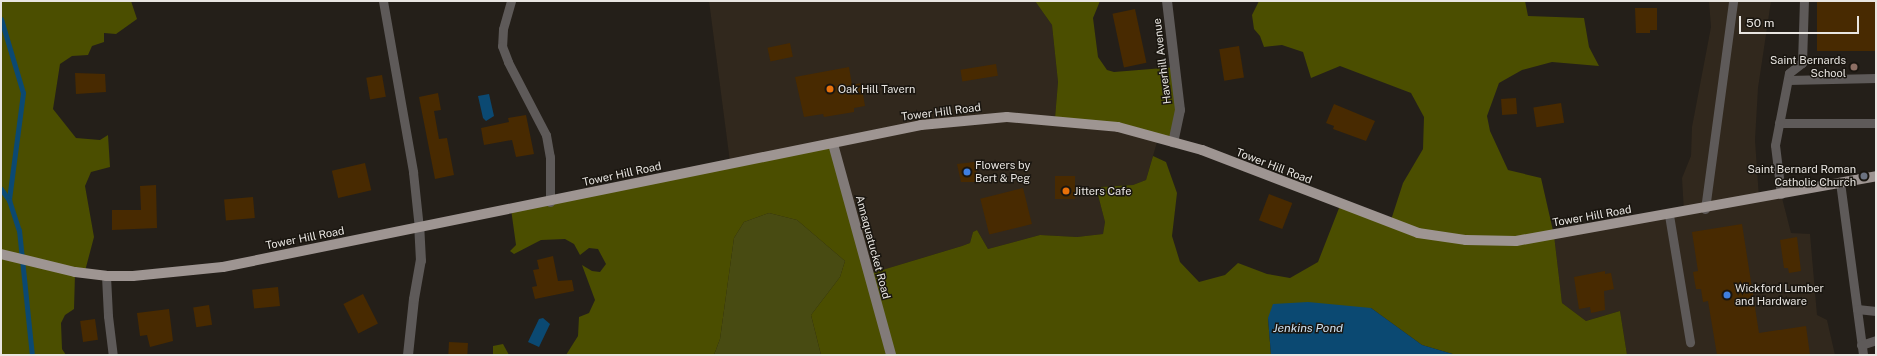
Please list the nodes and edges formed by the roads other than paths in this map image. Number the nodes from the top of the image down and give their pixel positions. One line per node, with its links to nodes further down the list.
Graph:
1 (382, 1): 18 (lane)
2 (511, 1): 15 (lane)
3 (1167, 1): 10 (street, Haverhill Avenue)
4 (1733, 1): 16 (lane)
5 (1804, 1): 7 (lane)
6 (1876, 78): 7 (lane)
7 (1788, 80): 8 (lane)
8 (1779, 123): 9 (lane); 14 (lane)
9 (1876, 123)
10 (1173, 142): 11 (main road, Tower Hill Road); 17 (main road, Tower Hill Road)
11 (833, 144): 15 (main road, Tower Hill Road); 28 (street, Annaquatucket Road)
12 (1876, 176): 13 (main road, Tower Hill Road)
13 (1840, 182): 14 (main road, Tower Hill Road); 21 (lane)
14 (1781, 194): 16 (main road, Tower Hill Road)
15 (550, 202): 18 (main road, Tower Hill Road)
16 (1705, 209): 17 (main road, Tower Hill Road)
17 (1669, 215): 24 (lane)
18 (419, 228): 20 (main road, Tower Hill Road); 27 (street)
19 (1, 254): 20 (main road, Tower Hill Road)
20 (106, 276): 26 (lane)
21 (1857, 309): 22 (lane); 25 (lane)
22 (1876, 311)
23 (1876, 340): 25 (lane)
24 (1690, 342)
25 (1862, 345): 29 (lane)
26 (113, 355)
27 (408, 355)
28 (891, 355)
29 (1863, 355)

